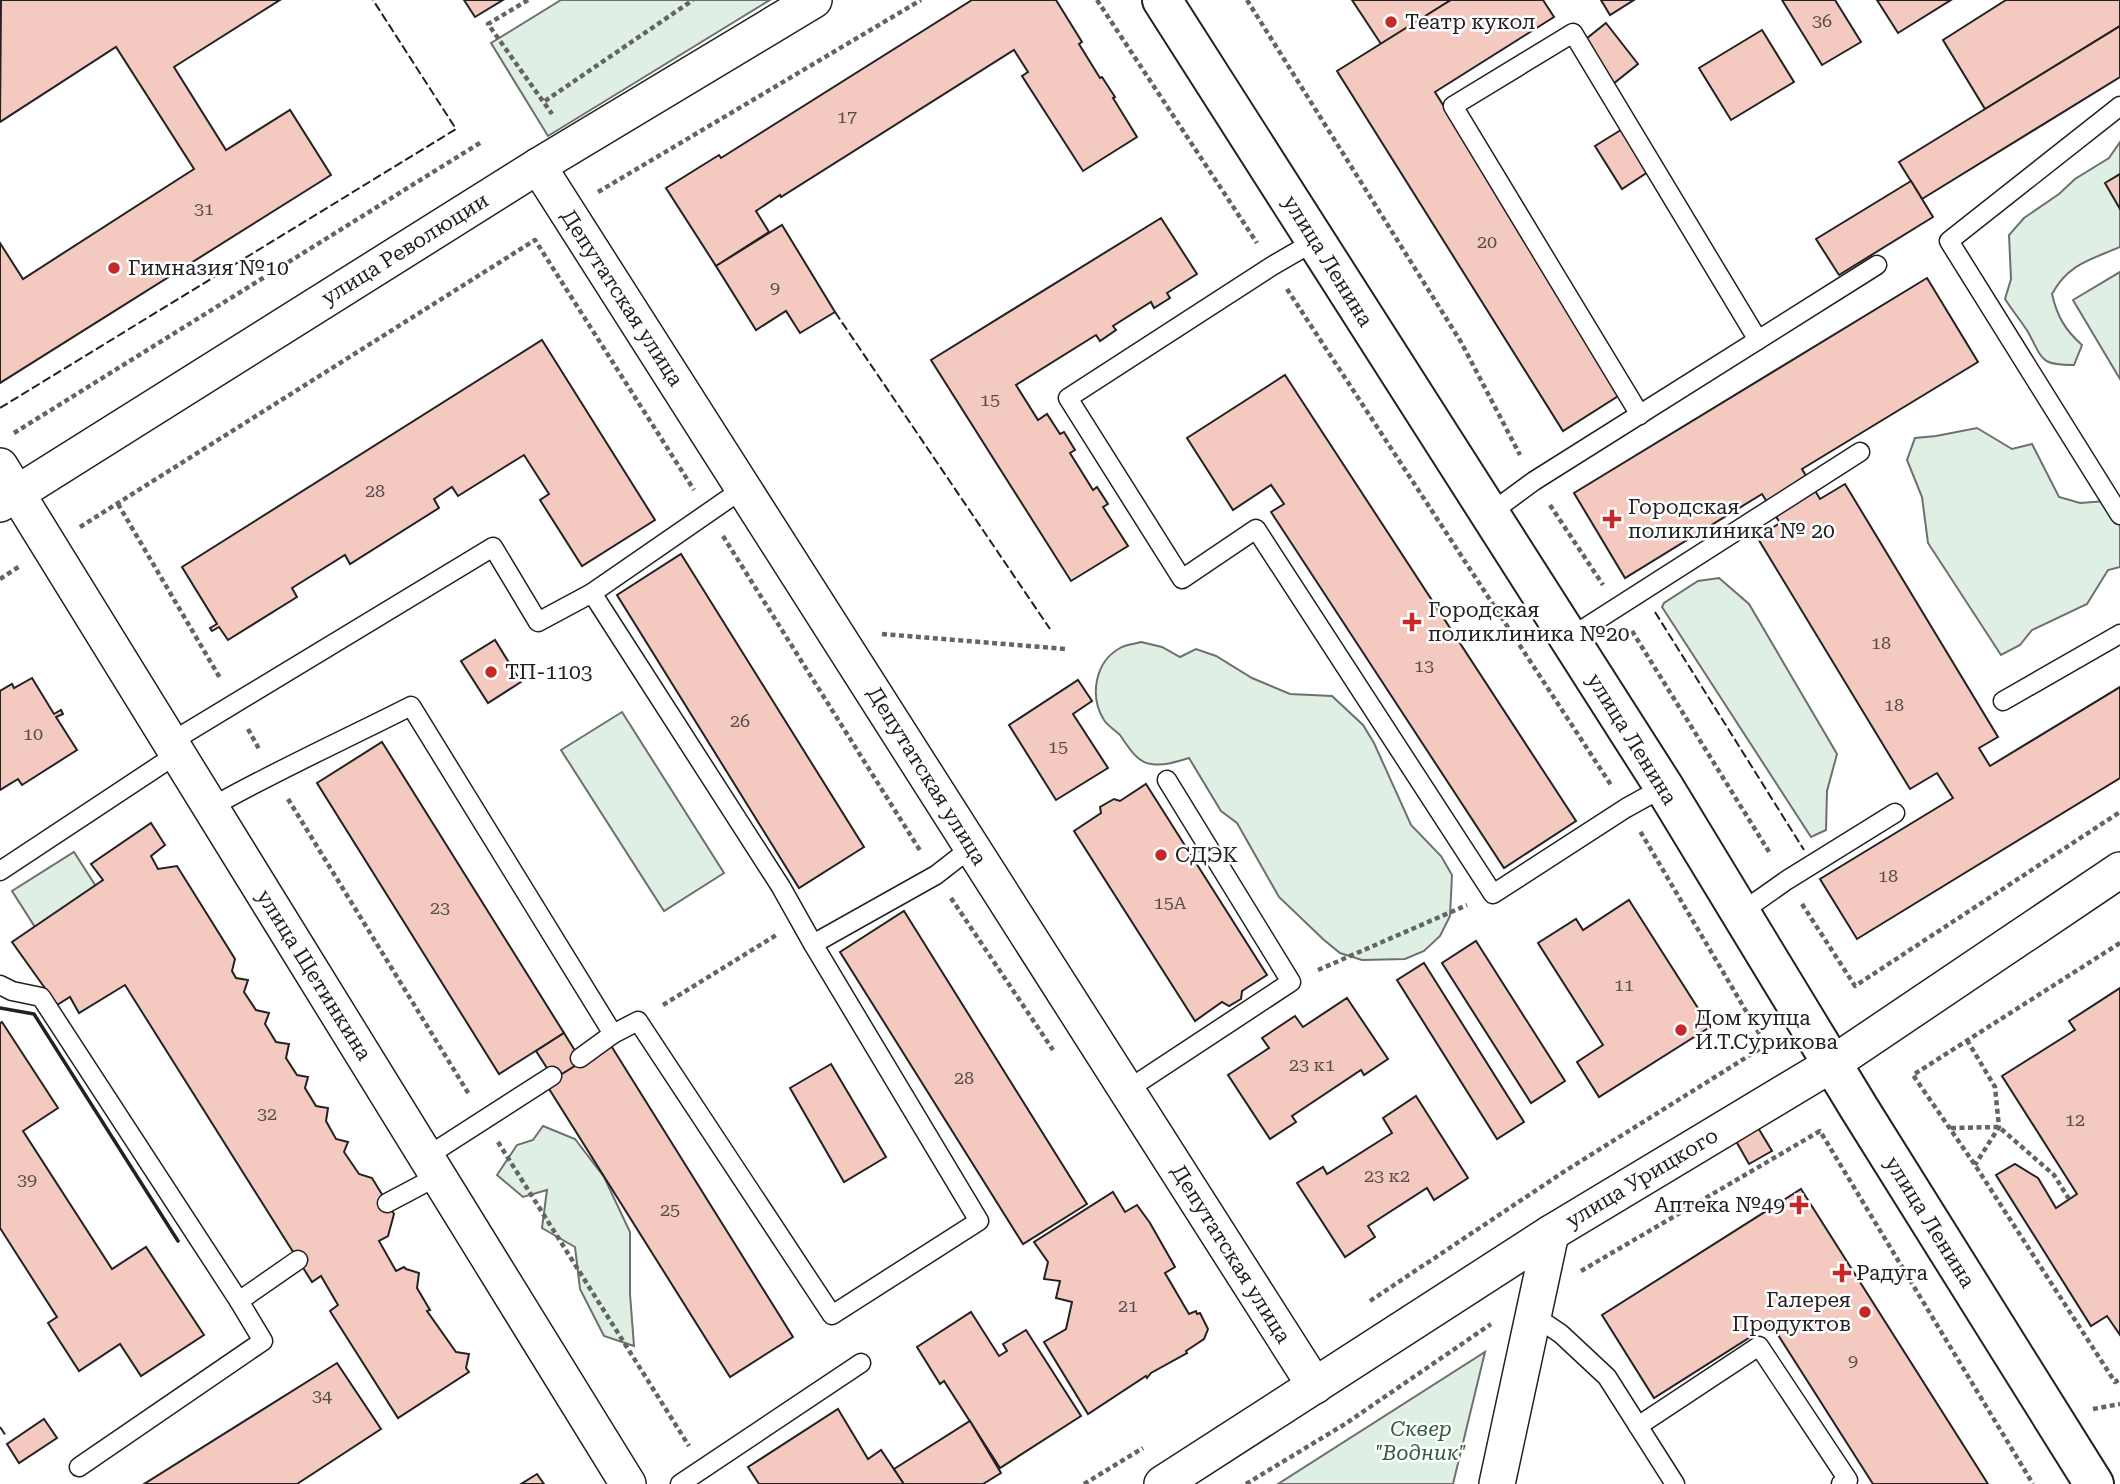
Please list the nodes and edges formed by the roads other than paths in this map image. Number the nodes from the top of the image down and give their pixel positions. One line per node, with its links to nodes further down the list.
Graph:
1 (814, 0): 4 (street, улица Революции)
2 (1162, 0): 5 (street, улица Ленина)
3 (2120, 106): 13 (lane)
4 (538, 166): 10 (street, улица Революции); 11 (street, Депутатская улица)
5 (1315, 241): 12 (street, улица Ленина); 20 (lane)
6 (1877, 265): 7 (lane)
7 (1758, 340): 8 (lane); 8 (lane)
8 (1640, 415): 12 (lane)
9 (1860, 452): 16 (lane)
10 (7, 475): 18 (street, улица Щетинкина)
11 (744, 488): 14 (lane); 23 (street, Депутатская улица)
12 (1489, 514): 16 (street, улица Ленина)
13 (2120, 515)
14 (592, 593): 18 (lane); 27 (lane)
15 (2120, 634): 17 (lane)
16 (1569, 638): 20 (street, улица Ленина)
17 (2003, 701)
18 (174, 748): 21 (street, улица Щетинкина); 25 (lane)
19 (1167, 780): 33 (lane)
20 (1664, 787): 26 (street, улица Ленина)
21 (210, 808): 29 (lane); 34 (street, улица Щетинкина)
22 (1895, 813): 26 (lane)
23 (972, 847): 27 (lane); 33 (street, Депутатская улица)
24 (2120, 870): 31 (street, улица Урицкого)
25 (0, 871)
26 (1740, 913): 31 (street, улица Ленина)
27 (813, 944): 29 (lane)
28 (0, 985): 38 (lane)
29 (613, 1034): 30 (lane)
30 (580, 1058)
31 (1832, 1064): 36 (street, улица Урицкого); 50 (street, улица Ленина)
32 (552, 1076): 34 (lane)
33 (1127, 1090): 41 (street, Депутатская улица)
34 (432, 1166): 35 (lane); 44 (street, улица Щетинкина)
35 (387, 1203)
36 (1550, 1233): 39 (street); 41 (street, улица Урицкого)
37 (298, 1260): 38 (lane)
38 (239, 1301): 43 (lane)
39 (1533, 1315): 42 (lane); 47 (street)
40 (861, 1363): 45 (lane)
41 (1315, 1386): 46 (street, улица Урицкого)
42 (1638, 1426): 48 (lane); 49 (lane)
43 (79, 1467)
44 (628, 1484)
45 (680, 1484)
46 (1162, 1484)
47 (1497, 1484)
48 (1675, 1484)
49 (1841, 1484)
50 (2094, 1484)

